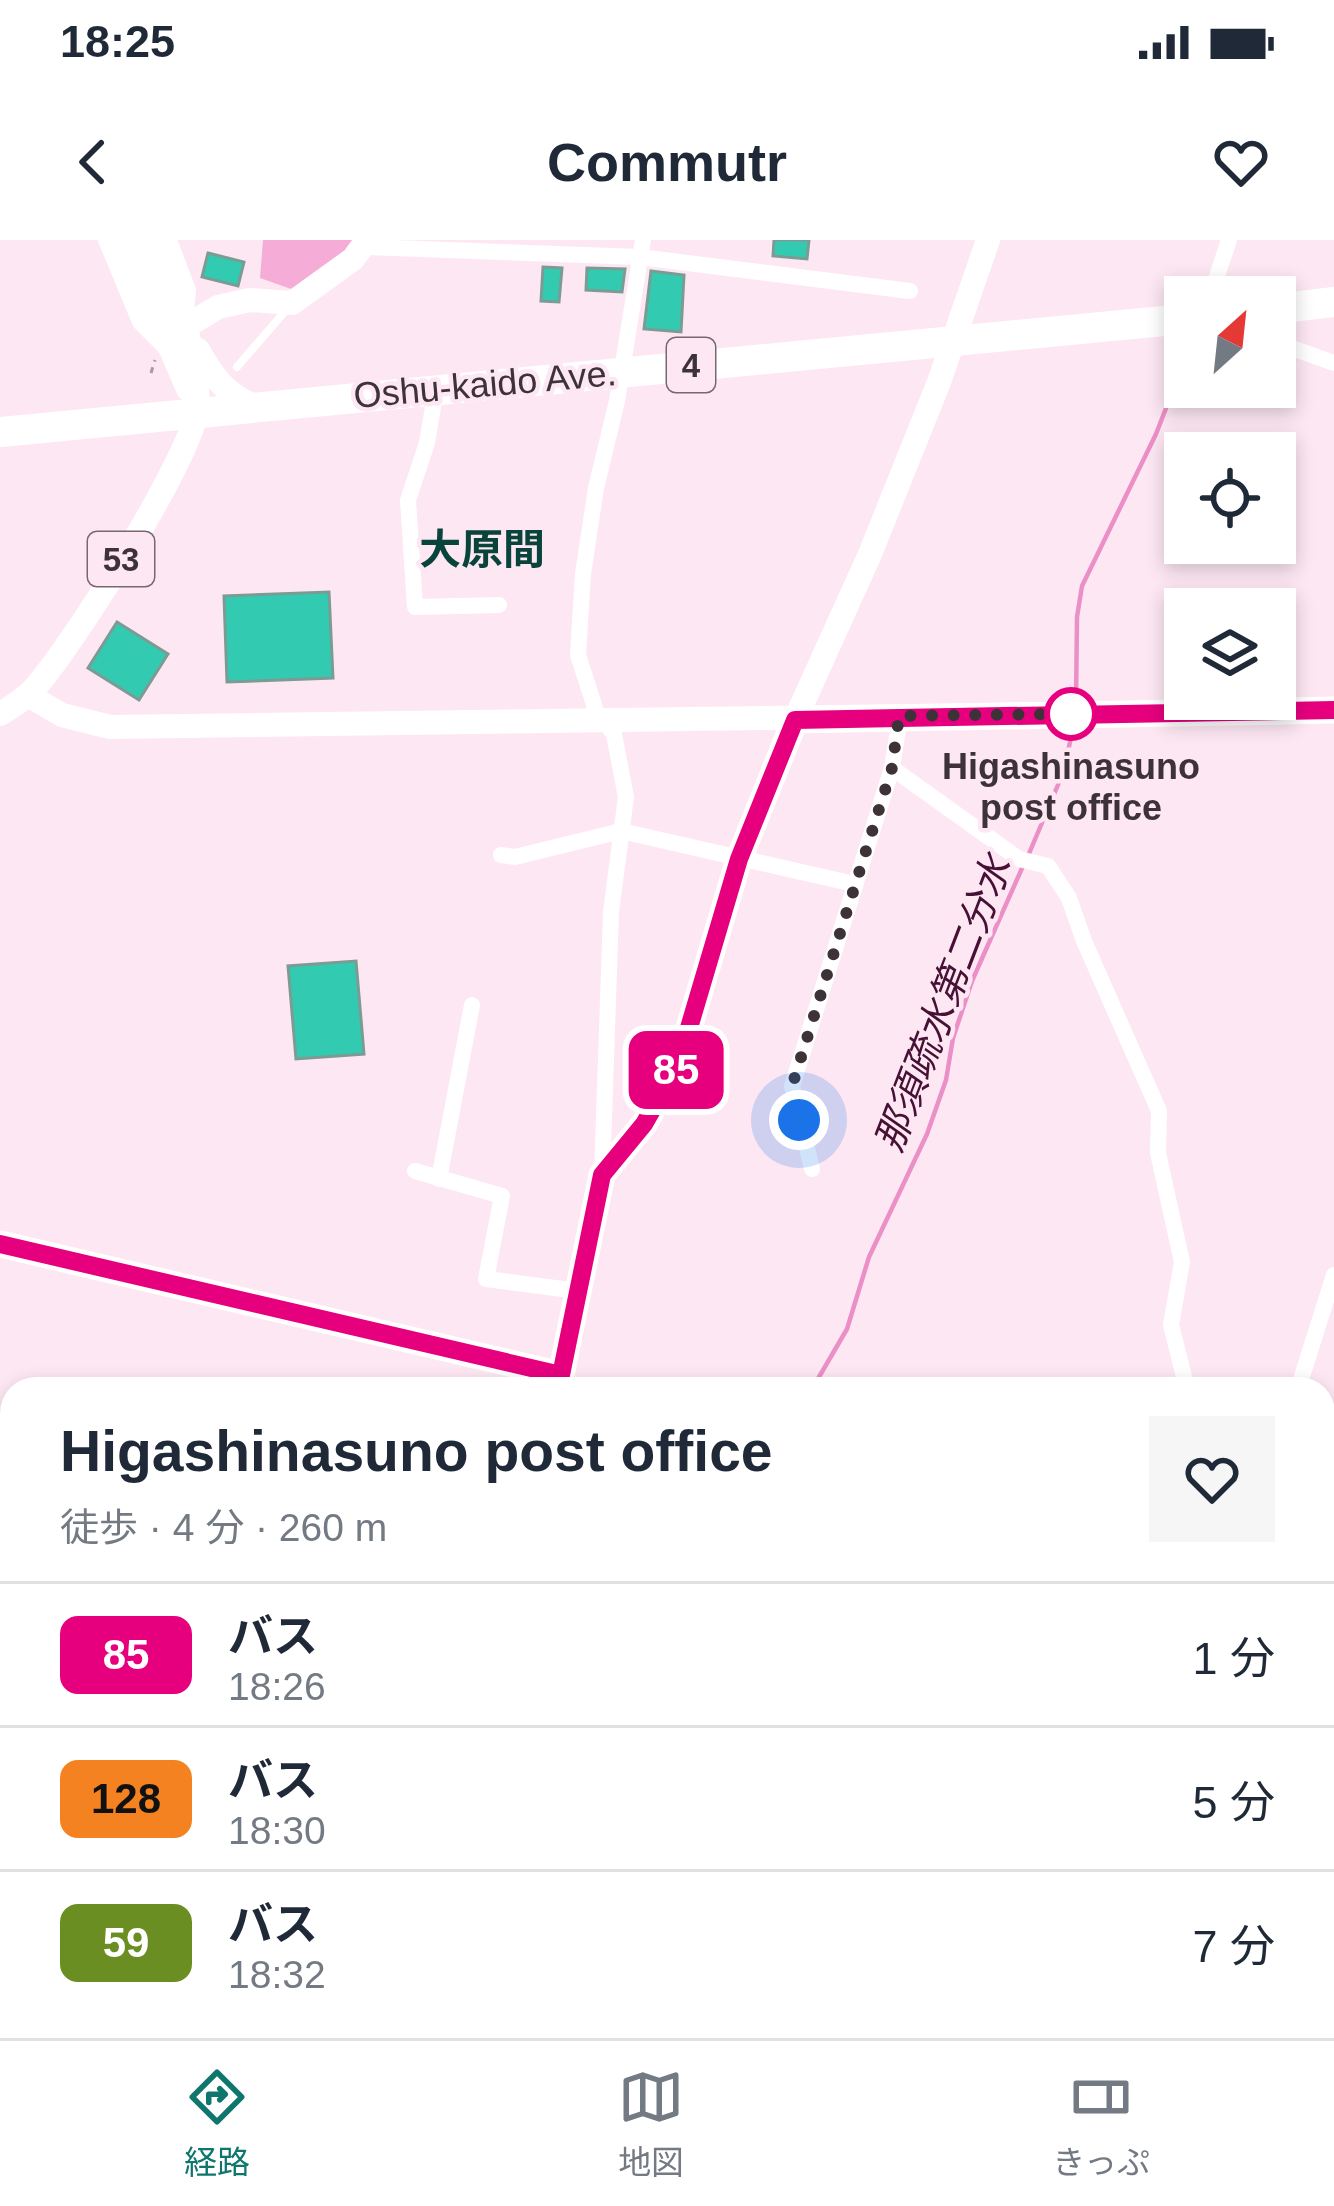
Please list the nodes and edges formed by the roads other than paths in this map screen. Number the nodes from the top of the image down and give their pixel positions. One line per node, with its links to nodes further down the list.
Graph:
1 (106, 240): 18 (street)
2 (124, 240): 18 (street)
3 (149, 240): 15 (street)
4 (169, 240): 15 (street)
5 (988, 240): 16 (street)
6 (1229, 240): 9 (street)
7 (366, 244): 8 (street); 11 (street)
8 (641, 249): 10 (street); 21 (street)
9 (1217, 276)
10 (910, 291)
11 (292, 302): 15 (street); 20 (lane)
12 (1334, 302): 13 (highway)
13 (1296, 307)
14 (1164, 321): 16 (highway, Oshu-kaido Ave. / 4)
15 (185, 327): 23 (street); 24 (street)
16 (955, 339): 21 (highway, Oshu-kaido Ave. / 4); 31 (street)
17 (1296, 349): 19 (street)
18 (176, 358): 24 (street)
19 (1334, 363)
20 (237, 367)
21 (622, 371): 22 (highway, Oshu-kaido Ave. / 4); 32 (street)
22 (436, 388): 23 (highway, Oshu-kaido Ave. / 4); 26 (street)
23 (257, 407): 24 (highway, Oshu-kaido Ave. / 4)
24 (197, 413): 25 (highway, Oshu-kaido Ave. / 4); 27 (street, 53)
25 (0, 432)
26 (499, 605)
27 (28, 695): 29 (street, 53); 32 (street)
28 (1334, 710): 30 (street)
29 (0, 714)
30 (899, 716): 31 (street); 33 (street)
31 (795, 720): 32 (street); 36 (street)
32 (604, 722): 34 (street)
33 (892, 768): 37 (street); 48 (street)
34 (621, 831): 35 (street); 36 (street); 41 (street)
35 (501, 855)
36 (739, 859): 37 (street); 41 (street)
37 (854, 884): 39 (street)
38 (472, 1005): 42 (street)
39 (812, 1169)
40 (415, 1171): 42 (street)
41 (602, 1175): 45 (street)
42 (440, 1179): 45 (street)
43 (0, 1244): 46 (street)
44 (1334, 1275): 49 (street)
45 (578, 1291): 47 (street)
46 (540, 1377)
47 (561, 1377)
48 (1184, 1377)
49 (1302, 1377)

